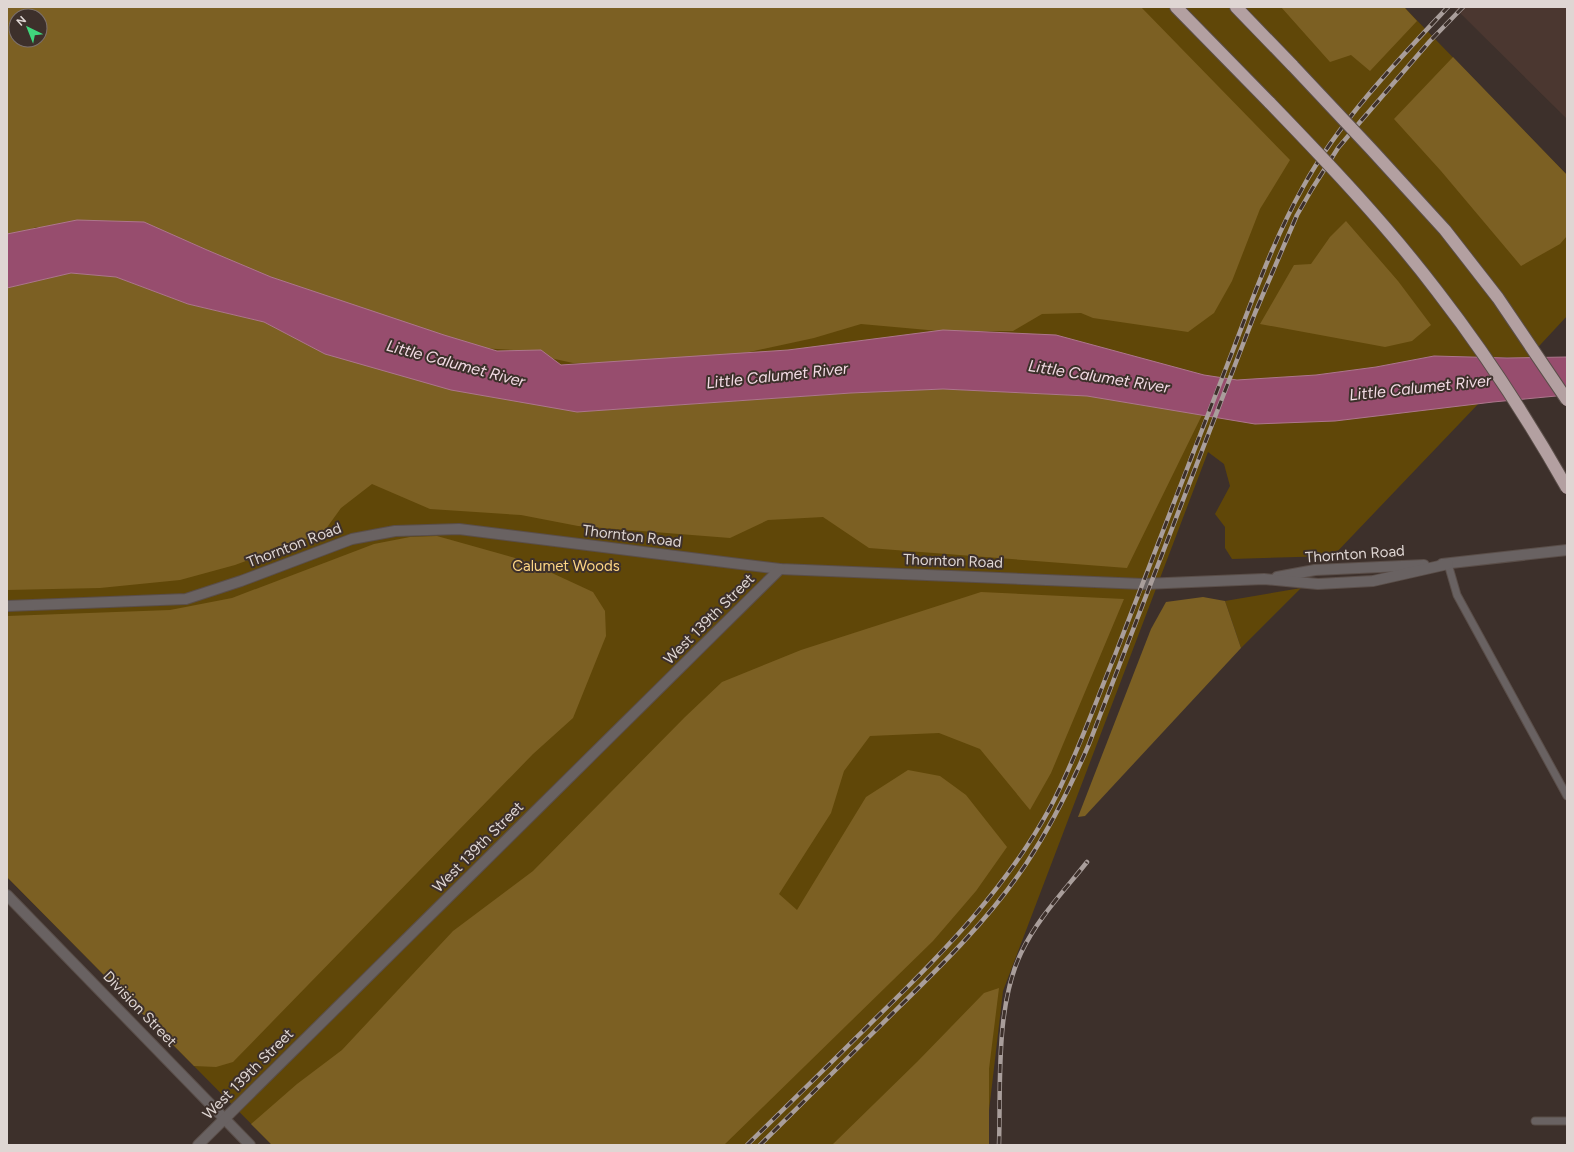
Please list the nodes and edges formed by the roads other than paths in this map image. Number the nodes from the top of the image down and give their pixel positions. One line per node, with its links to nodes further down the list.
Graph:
1 (1176, 7): 4 (highway, bridge)
2 (1236, 7): 3 (highway, bridge)
3 (1567, 400)
4 (1567, 488)
5 (1567, 550): 6 (street, Thornton Road)
6 (1448, 564): 8 (street, Thornton Road); 8 (street, Thornton Road); 10 (lane)
7 (780, 569): 8 (street, Thornton Road); 9 (street, Thornton Road); 12 (street, West 139th Street)
8 (1264, 579)
9 (7, 606)
10 (1567, 796)
11 (7, 895): 12 (street, Division Street)
12 (225, 1118): 15 (street, West 139th Street); 16 (street, Division Street)
13 (1534, 1121): 14 (lane)
14 (1567, 1121)
15 (198, 1145)
16 (250, 1145)

